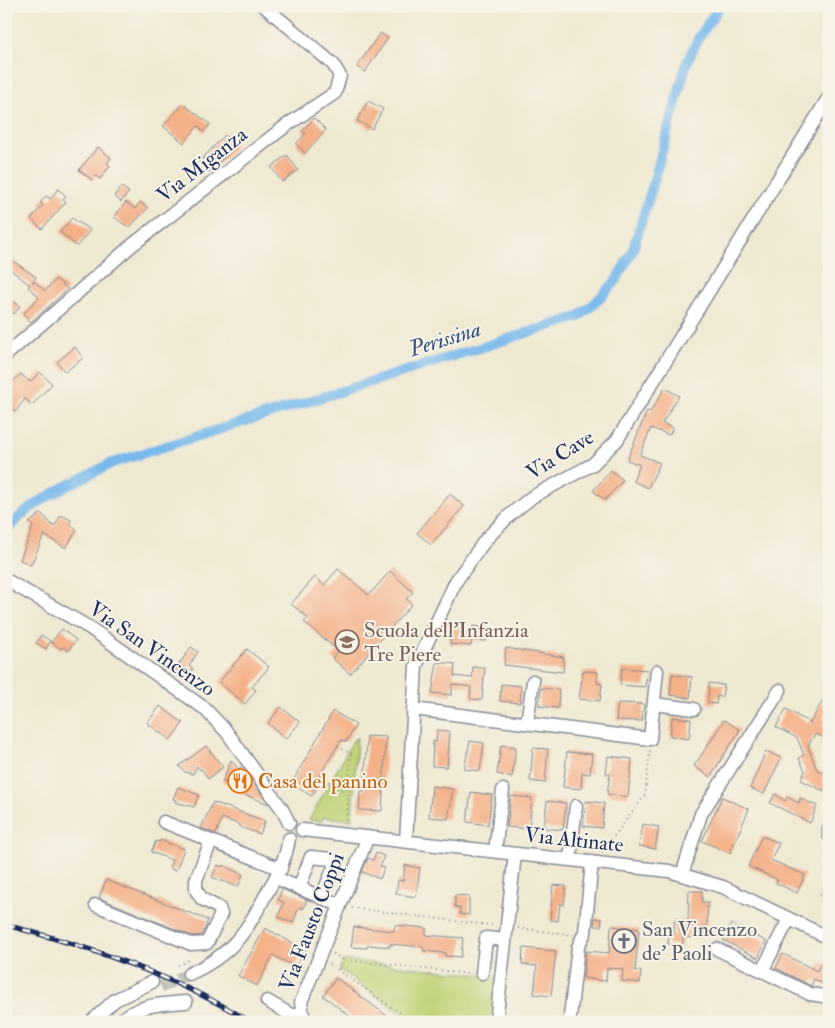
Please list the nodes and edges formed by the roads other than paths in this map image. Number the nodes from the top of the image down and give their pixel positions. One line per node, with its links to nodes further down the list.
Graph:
1 (264, 6): 3 (street, Via Miganza)
2 (829, 97): 9 (street, Via Cave)
3 (6, 355)
4 (6, 580): 15 (street, Via San Vincenzo)
5 (657, 671): 8 (street)
6 (533, 681): 11 (street)
7 (780, 690): 27 (street)
8 (654, 704): 10 (street); 11 (street)
9 (413, 709): 11 (street); 22 (street, Via Cave)
10 (694, 709)
11 (527, 724)
12 (503, 790): 23 (street)
13 (576, 806): 26 (street)
14 (164, 822): 21 (street)
15 (288, 823): 17 (street); 20 (street)
16 (829, 828): 18 (street)
17 (302, 830): 19 (street, Via Altinate); 20 (street)
18 (829, 835)
19 (368, 837): 22 (street, Via Altinate); 32 (street, Via Fausto Coppi)
20 (289, 839): 28 (street)
21 (211, 841): 28 (street); 31 (street)
22 (406, 841): 23 (street, Via Altinate)
23 (495, 851): 24 (street, Via Altinate)
24 (515, 854): 26 (street, Via Altinate); 35 (street)
25 (597, 858): 26 (street, Via Altinate); 27 (street, Via Altinate); 44 (street)
26 (570, 859)
27 (682, 874): 33 (street, Via Altinate)
28 (275, 879): 29 (street); 38 (street)
29 (299, 888): 30 (street); 30 (street)
30 (321, 898): 32 (street)
31 (96, 905)
32 (340, 905): 43 (street, Via Fausto Coppi)
33 (789, 918): 34 (street, Via Altinate); 37 (street)
34 (829, 938)
35 (505, 940): 39 (street); 48 (street)
36 (718, 949): 37 (street)
37 (762, 971): 40 (street)
38 (185, 972)
39 (477, 973)
40 (829, 997)
41 (267, 1001): 43 (street)
42 (186, 1002): 47 (street)
43 (303, 1017)
44 (570, 1017)
45 (91, 1022): 46 (street)
46 (102, 1022)
47 (119, 1022)
48 (496, 1022)

